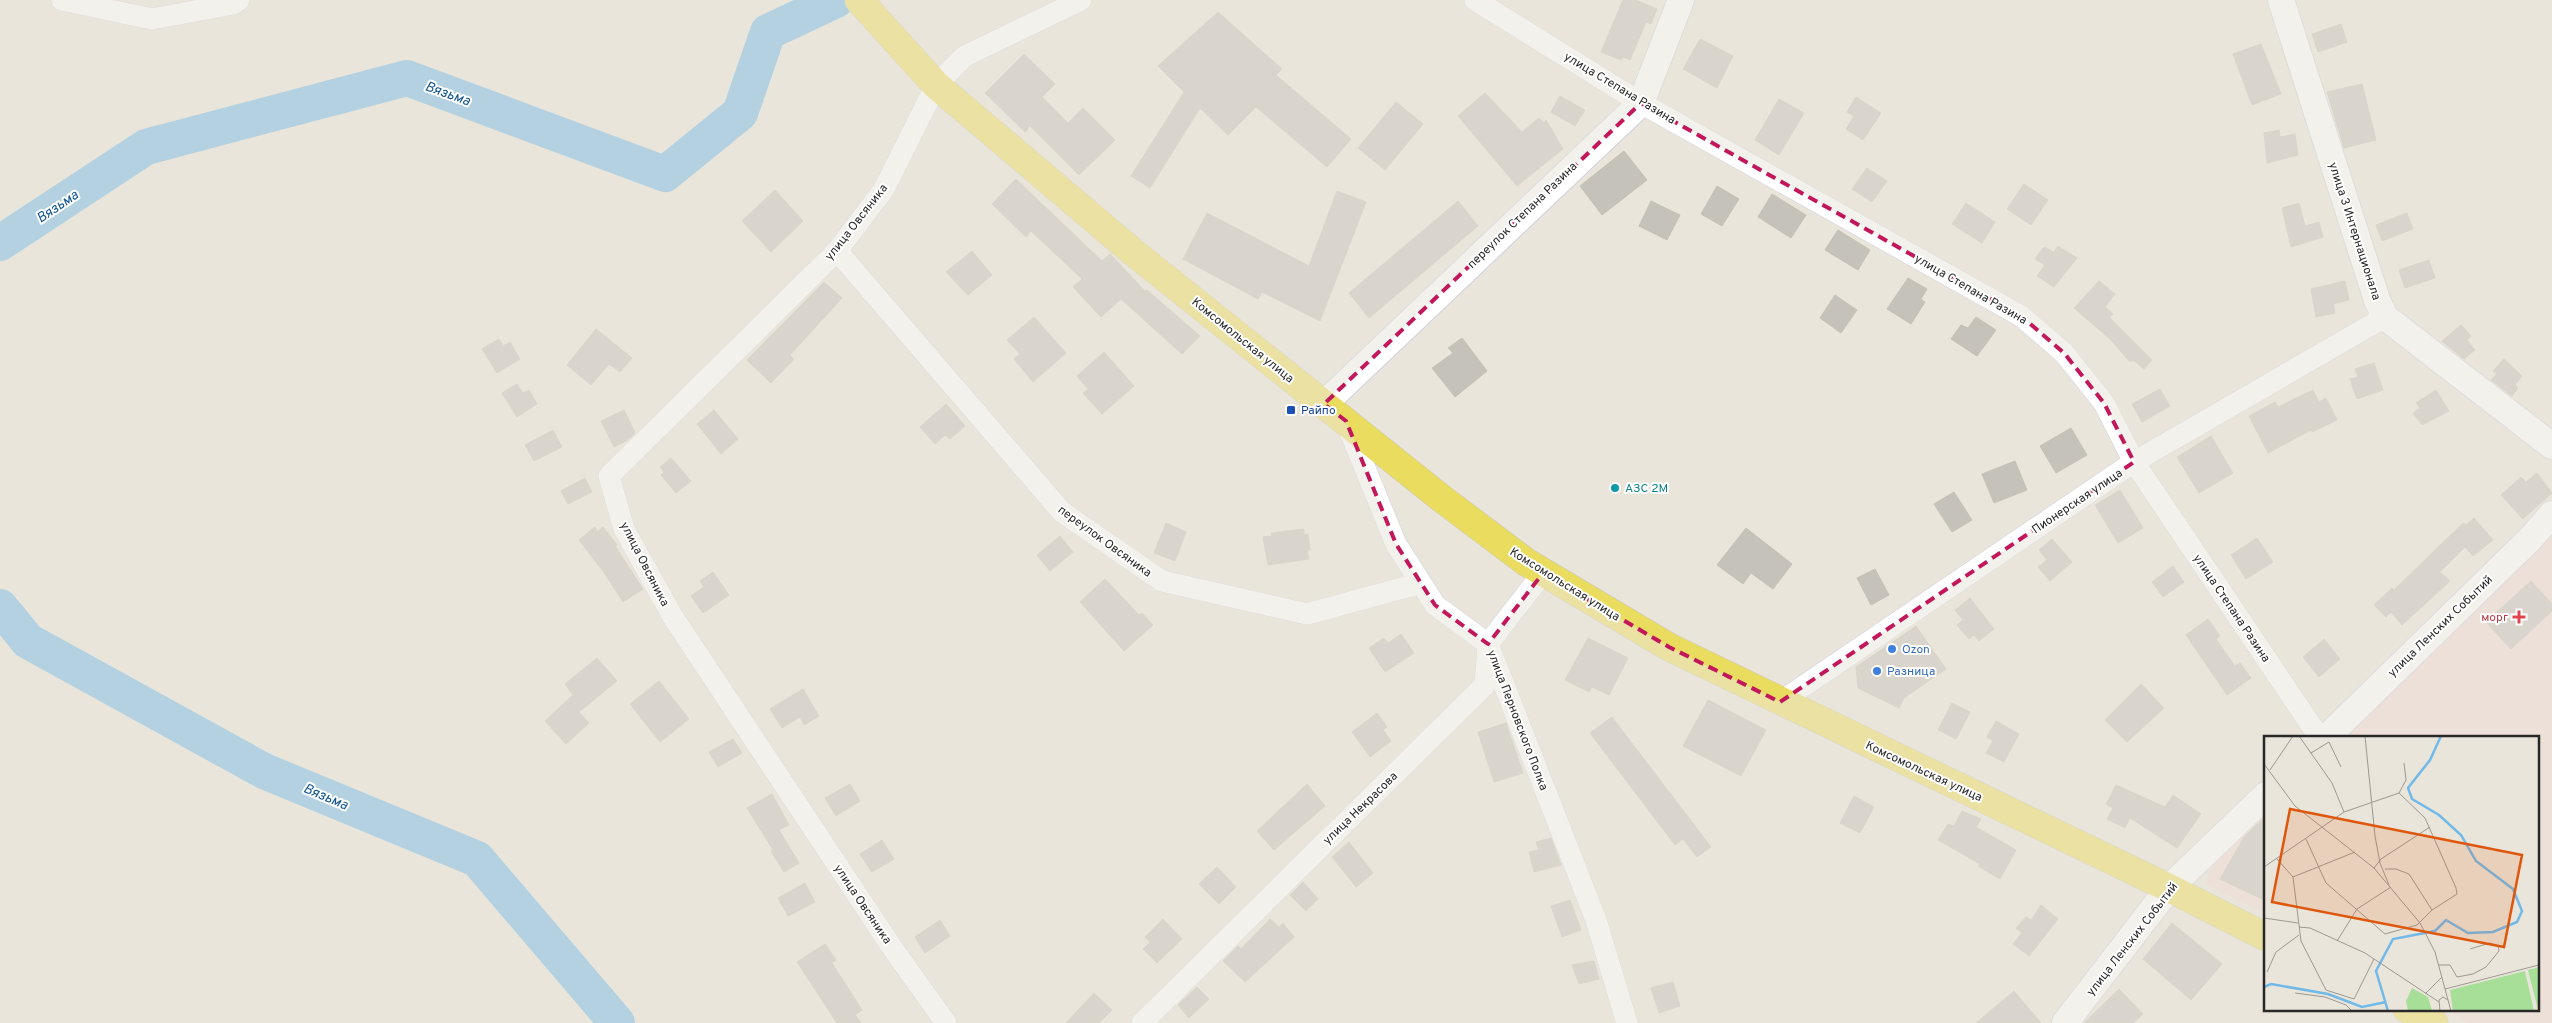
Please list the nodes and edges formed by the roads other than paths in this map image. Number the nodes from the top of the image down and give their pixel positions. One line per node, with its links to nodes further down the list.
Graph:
1 (62, 0): 2 (street)
2 (239, 0)
3 (858, 0): 8 (main road, Комсомольская улица)
4 (1081, 0): 8 (street, улица Овсяника)
5 (1475, 0): 9 (street, улица Степана Разина)
6 (1681, 0): 9 (street, переулок Степана Разина)
7 (2281, 0): 11 (street, улица 3 Интернационала)
8 (936, 85): 10 (street, улица Овсяника); 12 (main road, Комсомольская улица)
9 (1641, 103): 12 (street, переулок Степана Разина); 15 (street, улица Степана Разина)
10 (837, 251): 18 (street, переулок Овсяника); 27 (street, улица Овсяника)
11 (2385, 317): 14 (street, улица 3 Интернационала); 15 (street, Пионерская улица)
12 (1324, 404): 13 (main road, Комсомольская улица)
13 (1346, 421): 17 (main road, Комсомольская улица); 18 (street, улица Перновского Полка)
14 (2552, 446)
15 (2134, 462): 20 (street, Пионерская улица); 21 (street, улица Степана Разина)
16 (2552, 514): 22 (street, улица Ленских Событий)
17 (1543, 573): 19 (street); 20 (main road, Комсомольская улица)
18 (1421, 583): 19 (street, улица Перновского Полка)
19 (1488, 644): 28 (street, улица Некрасова); 29 (street, улица Перновского Полка)
20 (1780, 702): 24 (main road, Комсомольская улица)
21 (2318, 736)
22 (2328, 736)
23 (2264, 797): 24 (street, улица Ленских Событий)
24 (2169, 888): 25 (main road, Комсомольская улица); 30 (street, улица Ленских Событий)
25 (2264, 936)
26 (2409, 1010): 31 (main road)
27 (946, 1023)
28 (1142, 1023)
29 (1627, 1023)
30 (2065, 1023)
31 (2434, 1023)

